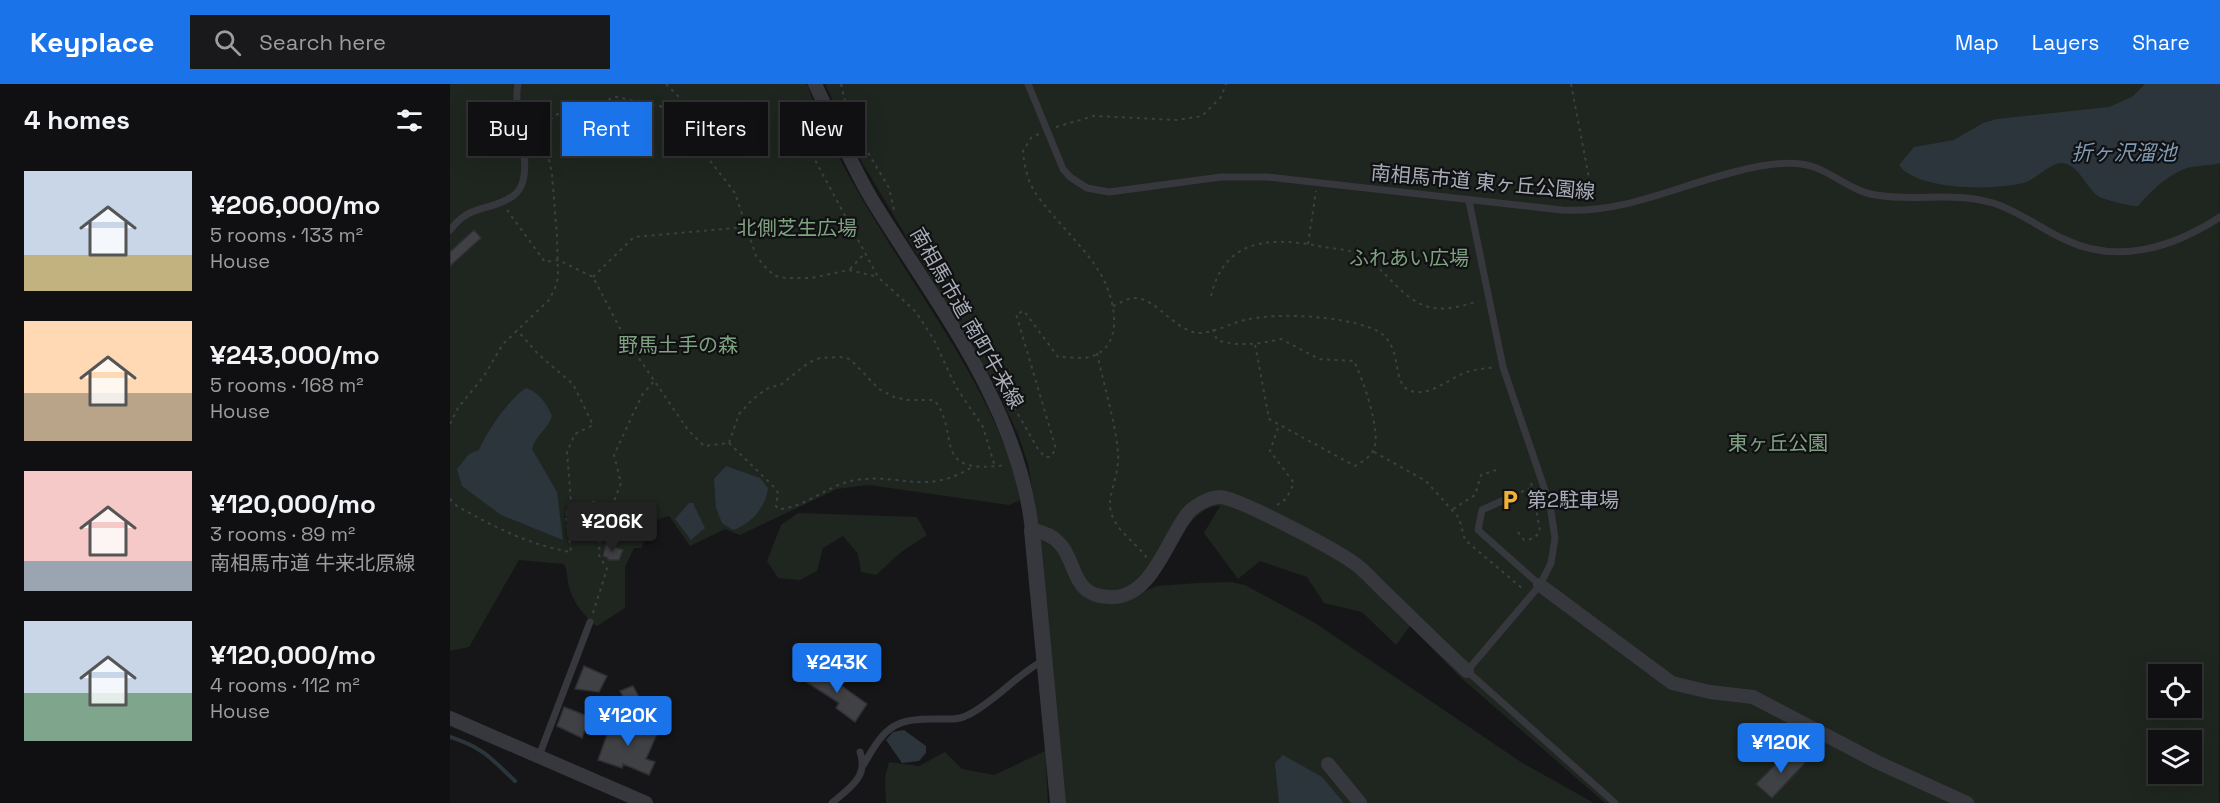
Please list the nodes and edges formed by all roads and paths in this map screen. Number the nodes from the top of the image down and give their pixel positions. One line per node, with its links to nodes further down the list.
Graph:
1 (518, 84): 15 (lane)
2 (666, 84): 8 (path)
3 (815, 84): 42 (street, 南相馬市道 南町牛来線)
4 (841, 84): 18 (path)
5 (1028, 84): 10 (lane, 南相馬市道 東ヶ丘公園線)
6 (1226, 84): 10 (path)
7 (1571, 84): 16 (path)
8 (682, 102)
9 (664, 107): 23 (path)
10 (1047, 131): 13 (lane, 南相馬市道 東ヶ丘公園線); 29 (path)
11 (708, 156): 19 (path)
12 (812, 156): 22 (path)
13 (1315, 183): 14 (lane, 南相馬市道 東ヶ丘公園線); 21 (path)
14 (1469, 201): 16 (lane, 南相馬市道 東ヶ丘公園線); 28 (lane)
15 (502, 203): 20 (lane); 23 (path)
16 (1595, 211): 17 (lane, 南相馬市道 東ヶ丘公園線)
17 (2220, 217)
18 (899, 218)
19 (746, 227): 24 (path); 25 (path)
20 (450, 230)
21 (1308, 244): 27 (path); 28 (path)
22 (864, 254): 24 (path); 26 (path)
23 (558, 260): 25 (path); 31 (path)
24 (849, 270): 26 (path)
25 (593, 277): 35 (path)
26 (878, 277): 44 (path)
27 (1211, 296)
28 (1490, 297): 34 (lane)
29 (1113, 306): 30 (path); 33 (path)
30 (1213, 329): 32 (path); 34 (path)
31 (517, 330): 37 (path); 53 (path)
32 (1255, 344): 38 (path); 40 (path)
33 (1097, 353): 36 (path); 57 (path)
34 (1503, 367): 41 (lane)
35 (655, 380): 39 (path); 56 (path)
36 (1001, 385)
37 (450, 424)
38 (1279, 425): 40 (path); 52 (path)
39 (729, 443): 43 (path); 43 (path)
40 (1373, 451): 51 (path)
41 (1534, 459): 46 (lane); 47 (path)
42 (1019, 462): 44 (path); 54 (street, 南相馬市道 南町牛来線)
43 (973, 466): 44 (path)
44 (995, 467)
45 (1496, 470): 51 (path)
46 (1542, 484): 47 (path); 58 (lane)
47 (1532, 487): 48 (path); 55 (path)
48 (1522, 492)
49 (450, 499): 53 (path)
50 (1506, 499): 58 (lane)
51 (1452, 510): 59 (path)
52 (1258, 512): 57 (street); 62 (street)
53 (566, 515): 56 (path)
54 (1032, 530): 57 (street); 61 (street, 南相馬市道 南町牛来線)
55 (1518, 532)
56 (600, 537): 60 (path)
57 (1156, 565)
58 (1540, 585): 59 (lane); 73 (street)
59 (1531, 597): 62 (lane)
60 (590, 622): 65 (lane)
61 (1046, 658): 66 (lane); 70 (street, 南相馬市道 南町牛来線)
62 (1467, 671): 72 (lane)
63 (450, 718): 65 (street)
64 (860, 752): 66 (lane)
65 (539, 756): 68 (street)
66 (864, 764): 69 (lane)
67 (1328, 764): 71 (street)
68 (646, 803)
69 (832, 803)
70 (1058, 803)
71 (1360, 803)
72 (1615, 803)
73 (1967, 803)

